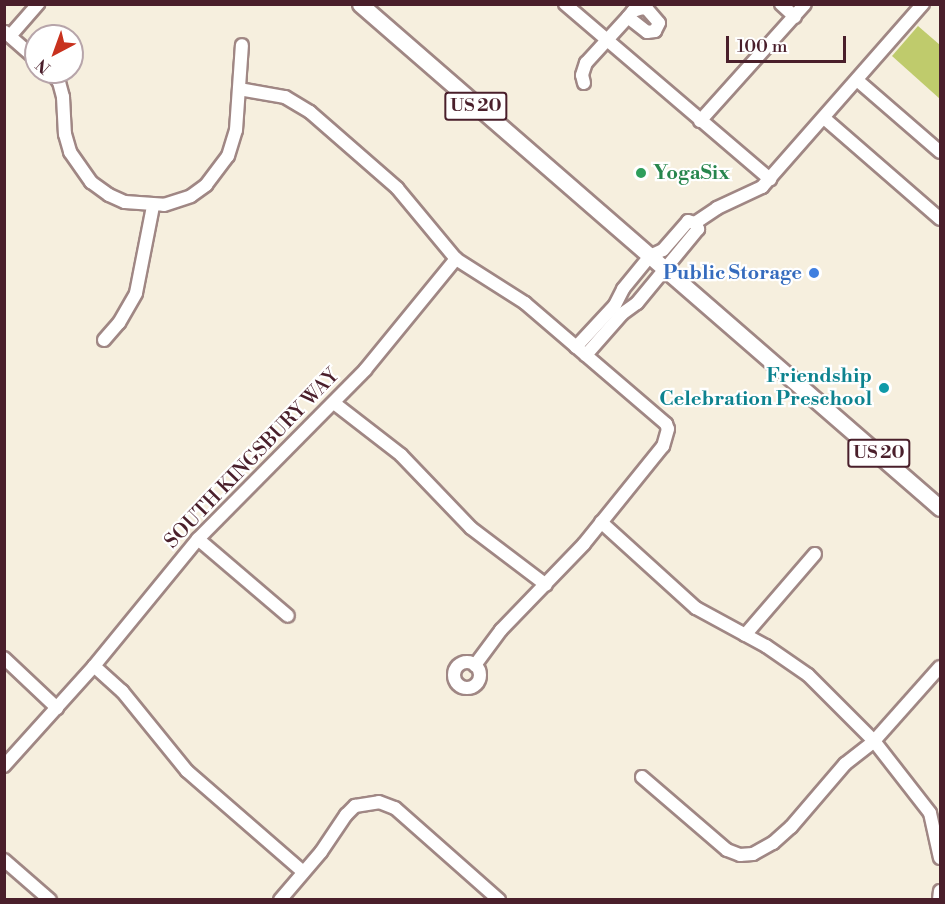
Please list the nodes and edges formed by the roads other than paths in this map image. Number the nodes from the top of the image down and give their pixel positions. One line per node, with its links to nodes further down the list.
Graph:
1 (38, 4): 9 (street)
2 (360, 4): 24 (main road, US 20)
3 (565, 4): 10 (street)
4 (781, 4): 7 (street)
5 (805, 4): 7 (street)
6 (924, 4): 13 (street)
7 (795, 16): 18 (street)
8 (628, 17): 10 (street)
9 (7, 34): 12 (street)
10 (607, 40): 14 (street); 18 (street)
11 (242, 45): 16 (street)
12 (24, 49)
13 (857, 80): 17 (street); 19 (street)
14 (584, 82)
15 (60, 84): 21 (street)
16 (239, 89): 21 (street); 25 (street)
17 (824, 118): 20 (street); 22 (street)
18 (700, 121): 20 (street)
19 (940, 152)
20 (770, 179): 23 (street)
21 (153, 206): 27 (street)
22 (939, 216)
23 (695, 223): 24 (street); 26 (street)
24 (650, 256): 26 (main road, US 20); 28 (street)
25 (456, 259): 28 (street); 29 (street, SOUTH KINGSBURY WAY)
26 (665, 268): 28 (street); 30 (main road, US 20)
27 (104, 340)
28 (581, 351): 31 (street)
29 (334, 403): 32 (street, SOUTH KINGSBURY WAY); 34 (street)
30 (940, 508)
31 (601, 522): 34 (street); 36 (street)
32 (198, 539): 35 (street); 39 (street, SOUTH KINGSBURY WAY)
33 (815, 554): 36 (street)
34 (546, 585): 38 (street)
35 (288, 616)
36 (745, 635): 42 (street)
37 (4, 658): 41 (street)
38 (475, 665)
39 (94, 666): 41 (street, SOUTH KINGSBURY WAY); 47 (street)
40 (940, 667): 42 (street)
41 (57, 708): 43 (street, SOUTH KINGSBURY WAY)
42 (874, 741): 44 (street); 45 (street)
43 (4, 766)
44 (642, 777)
45 (940, 858)
46 (4, 860): 49 (street)
47 (303, 872): 50 (street); 51 (street)
48 (940, 891): 52 (street)
49 (50, 900)
50 (280, 900)
51 (499, 900)
52 (939, 900)

